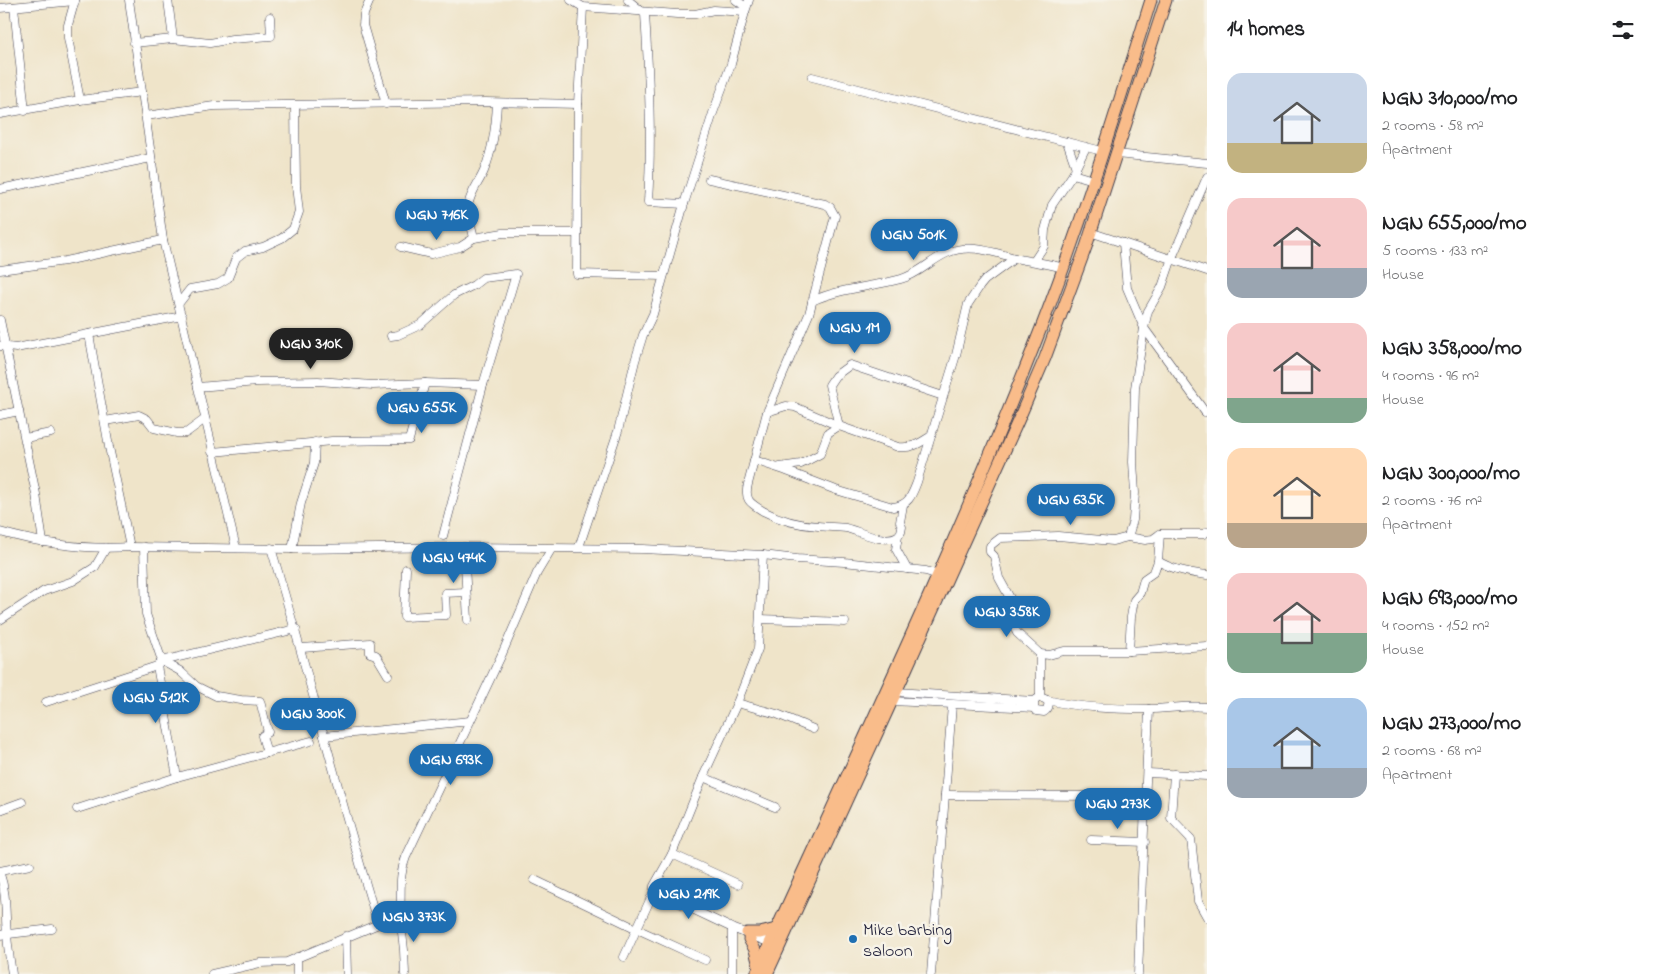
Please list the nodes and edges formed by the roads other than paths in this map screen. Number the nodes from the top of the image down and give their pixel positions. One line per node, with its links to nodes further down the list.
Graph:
1 (75, 0): 11 (street); 20 (street)
2 (129, 0): 17 (street)
3 (168, 0): 16 (street)
4 (370, 0): 22 (street)
5 (570, 0): 12 (street)
6 (628, 0): 14 (street)
7 (736, 0): 10 (street)
8 (1151, 0): 30 (highway)
9 (1162, 1): 31 (highway)
10 (747, 6): 14 (street); 40 (street)
11 (14, 7): 13 (street); 25 (street)
12 (583, 7): 14 (street); 23 (street)
13 (0, 8)
14 (641, 11): 40 (street)
15 (270, 17): 16 (street)
16 (173, 39): 17 (street)
17 (134, 43): 19 (street)
18 (812, 77): 28 (street)
19 (142, 92): 20 (street); 27 (street)
20 (80, 100): 25 (street)
21 (497, 102): 22 (street); 23 (street); 43 (street)
22 (386, 104): 24 (street)
23 (578, 104): 42 (street)
24 (295, 106): 27 (street); 55 (street)
25 (25, 110): 26 (street)
26 (0, 114)
27 (146, 116): 32 (street)
28 (1067, 142): 29 (street); 34 (street)
29 (1086, 147): 30 (street); 34 (street)
30 (1102, 150): 37 (highway)
31 (1116, 154): 33 (street); 38 (highway)
32 (151, 158): 39 (street); 44 (street)
33 (1207, 163)
34 (1075, 171): 37 (street); 49 (street)
35 (1207, 177): 48 (street)
36 (709, 179): 54 (street)
37 (1092, 182): 38 (highway); 50 (highway)
38 (1105, 188): 41 (highway)
39 (0, 189)
40 (684, 204): 53 (street)
41 (1090, 232): 45 (street); 115 (highway)
42 (577, 233): 43 (street); 53 (street)
43 (474, 238): 46 (street)
44 (163, 240): 51 (street); 55 (street)
45 (1123, 243): 48 (street); 58 (street)
46 (401, 247)
47 (1015, 258): 49 (street); 54 (street); 65 (street)
48 (1172, 260): 52 (street); 58 (street)
49 (1034, 261): 50 (street)
50 (1063, 268): 101 (highway)
51 (0, 270)
52 (1207, 271)
53 (663, 276): 91 (street)
54 (812, 301): 67 (street)
55 (179, 303): 56 (street)
56 (182, 316): 59 (street); 64 (street)
57 (0, 320): 61 (street)
58 (1144, 328): 68 (street); 86 (street)
59 (89, 334): 61 (street); 71 (street)
60 (391, 336): 63 (street)
61 (3, 346): 66 (street)
62 (425, 383): 63 (street); 64 (street); 76 (street)
63 (483, 385): 84 (street)
64 (198, 387): 70 (street)
65 (944, 396): 72 (street); 74 (street)
66 (19, 411): 69 (street); 75 (street)
67 (767, 412): 72 (street); 78 (street)
68 (1205, 412)
69 (0, 415)
70 (205, 419): 71 (street); 77 (street)
71 (105, 421): 88 (street)
72 (839, 426): 74 (street); 79 (street)
73 (50, 433): 75 (street)
74 (931, 436): 80 (street)
75 (25, 438): 87 (street)
76 (315, 442): 77 (street); 96 (street)
77 (212, 452): 93 (street)
78 (754, 460): 79 (street); 85 (street)
79 (778, 468): 80 (street)
80 (903, 506): 85 (street)
81 (0, 532): 87 (street)
82 (1207, 532): 83 (street)
83 (1160, 534): 86 (street); 98 (street)
84 (443, 536)
85 (898, 536): 100 (street)
86 (1128, 537): 112 (street)
87 (42, 542): 92 (street)
88 (130, 547): 89 (street); 92 (street)
89 (144, 547): 93 (street); 113 (street)
90 (464, 547): 95 (street); 96 (street); 103 (street)
91 (579, 547): 95 (street); 97 (street)
92 (106, 548): 105 (street)
93 (236, 548): 94 (street)
94 (272, 548): 96 (street); 108 (street)
95 (552, 548): 124 (street)
96 (292, 549)
97 (763, 555): 100 (street); 104 (street)
98 (1158, 561): 102 (street); 111 (street)
99 (406, 569): 103 (street)
100 (907, 569): 101 (street)
101 (938, 575): 153 (highway)
102 (1207, 575)
103 (466, 592): 106 (street)
104 (760, 619): 107 (street); 118 (street)
105 (0, 620)
106 (468, 620)
107 (845, 622)
108 (296, 629): 110 (street); 113 (street)
109 (1207, 646): 111 (street)
110 (302, 648): 114 (street); 126 (street)
111 (1129, 650): 112 (street)
112 (1040, 654): 117 (street)
113 (159, 664): 116 (street); 128 (street); 132 (street)
114 (388, 675)
115 (894, 697): 117 (street); 119 (street); 157 (highway)
116 (46, 702)
117 (1039, 702): 119 (street); 120 (street); 122 (street); 122 (street)
118 (737, 703): 125 (street); 133 (street)
119 (952, 704): 135 (street)
120 (1069, 705): 122 (street); 123 (street)
121 (1207, 707): 123 (street)
122 (1047, 709)
123 (1149, 709): 129 (street)
124 (470, 721): 126 (street); 148 (street)
125 (813, 729)
126 (324, 736): 150 (street)
127 (311, 741): 128 (street)
128 (267, 753): 132 (street)
129 (1148, 773): 130 (street); 134 (street)
130 (1174, 774): 131 (street); 149 (street)
131 (1207, 776)
132 (177, 777): 138 (street)
133 (703, 777): 137 (street); 142 (street)
134 (1147, 793): 135 (street); 141 (street)
135 (945, 795): 169 (street)
136 (22, 802): 139 (street)
137 (775, 807)
138 (77, 809)
139 (0, 810)
140 (1091, 840): 141 (street)
141 (1145, 842): 170 (street)
142 (672, 854): 146 (street); 147 (street)
143 (30, 865): 144 (street)
144 (0, 872): 155 (street)
145 (535, 880): 152 (street)
146 (738, 884)
147 (654, 891): 152 (street); 154 (street)
148 (400, 915): 150 (street); 167 (street)
149 (1207, 917)
150 (378, 924): 156 (street)
151 (52, 929): 155 (street)
152 (637, 929): 159 (street); 160 (street)
153 (776, 929): 154 (highway); 157 (highway)
154 (741, 932): 157 (street); 162 (highway); 168 (street)
155 (3, 934): 163 (street)
156 (346, 936): 158 (street); 166 (street)
157 (773, 947): 162 (highway)
158 (297, 957): 161 (street); 165 (street)
159 (624, 957)
160 (705, 960)
161 (244, 970): 164 (street)
162 (761, 971)
163 (12, 974)
164 (212, 974)
165 (297, 974)
166 (347, 974)
167 (405, 974)
168 (732, 974)
169 (931, 974)
170 (1138, 974)

